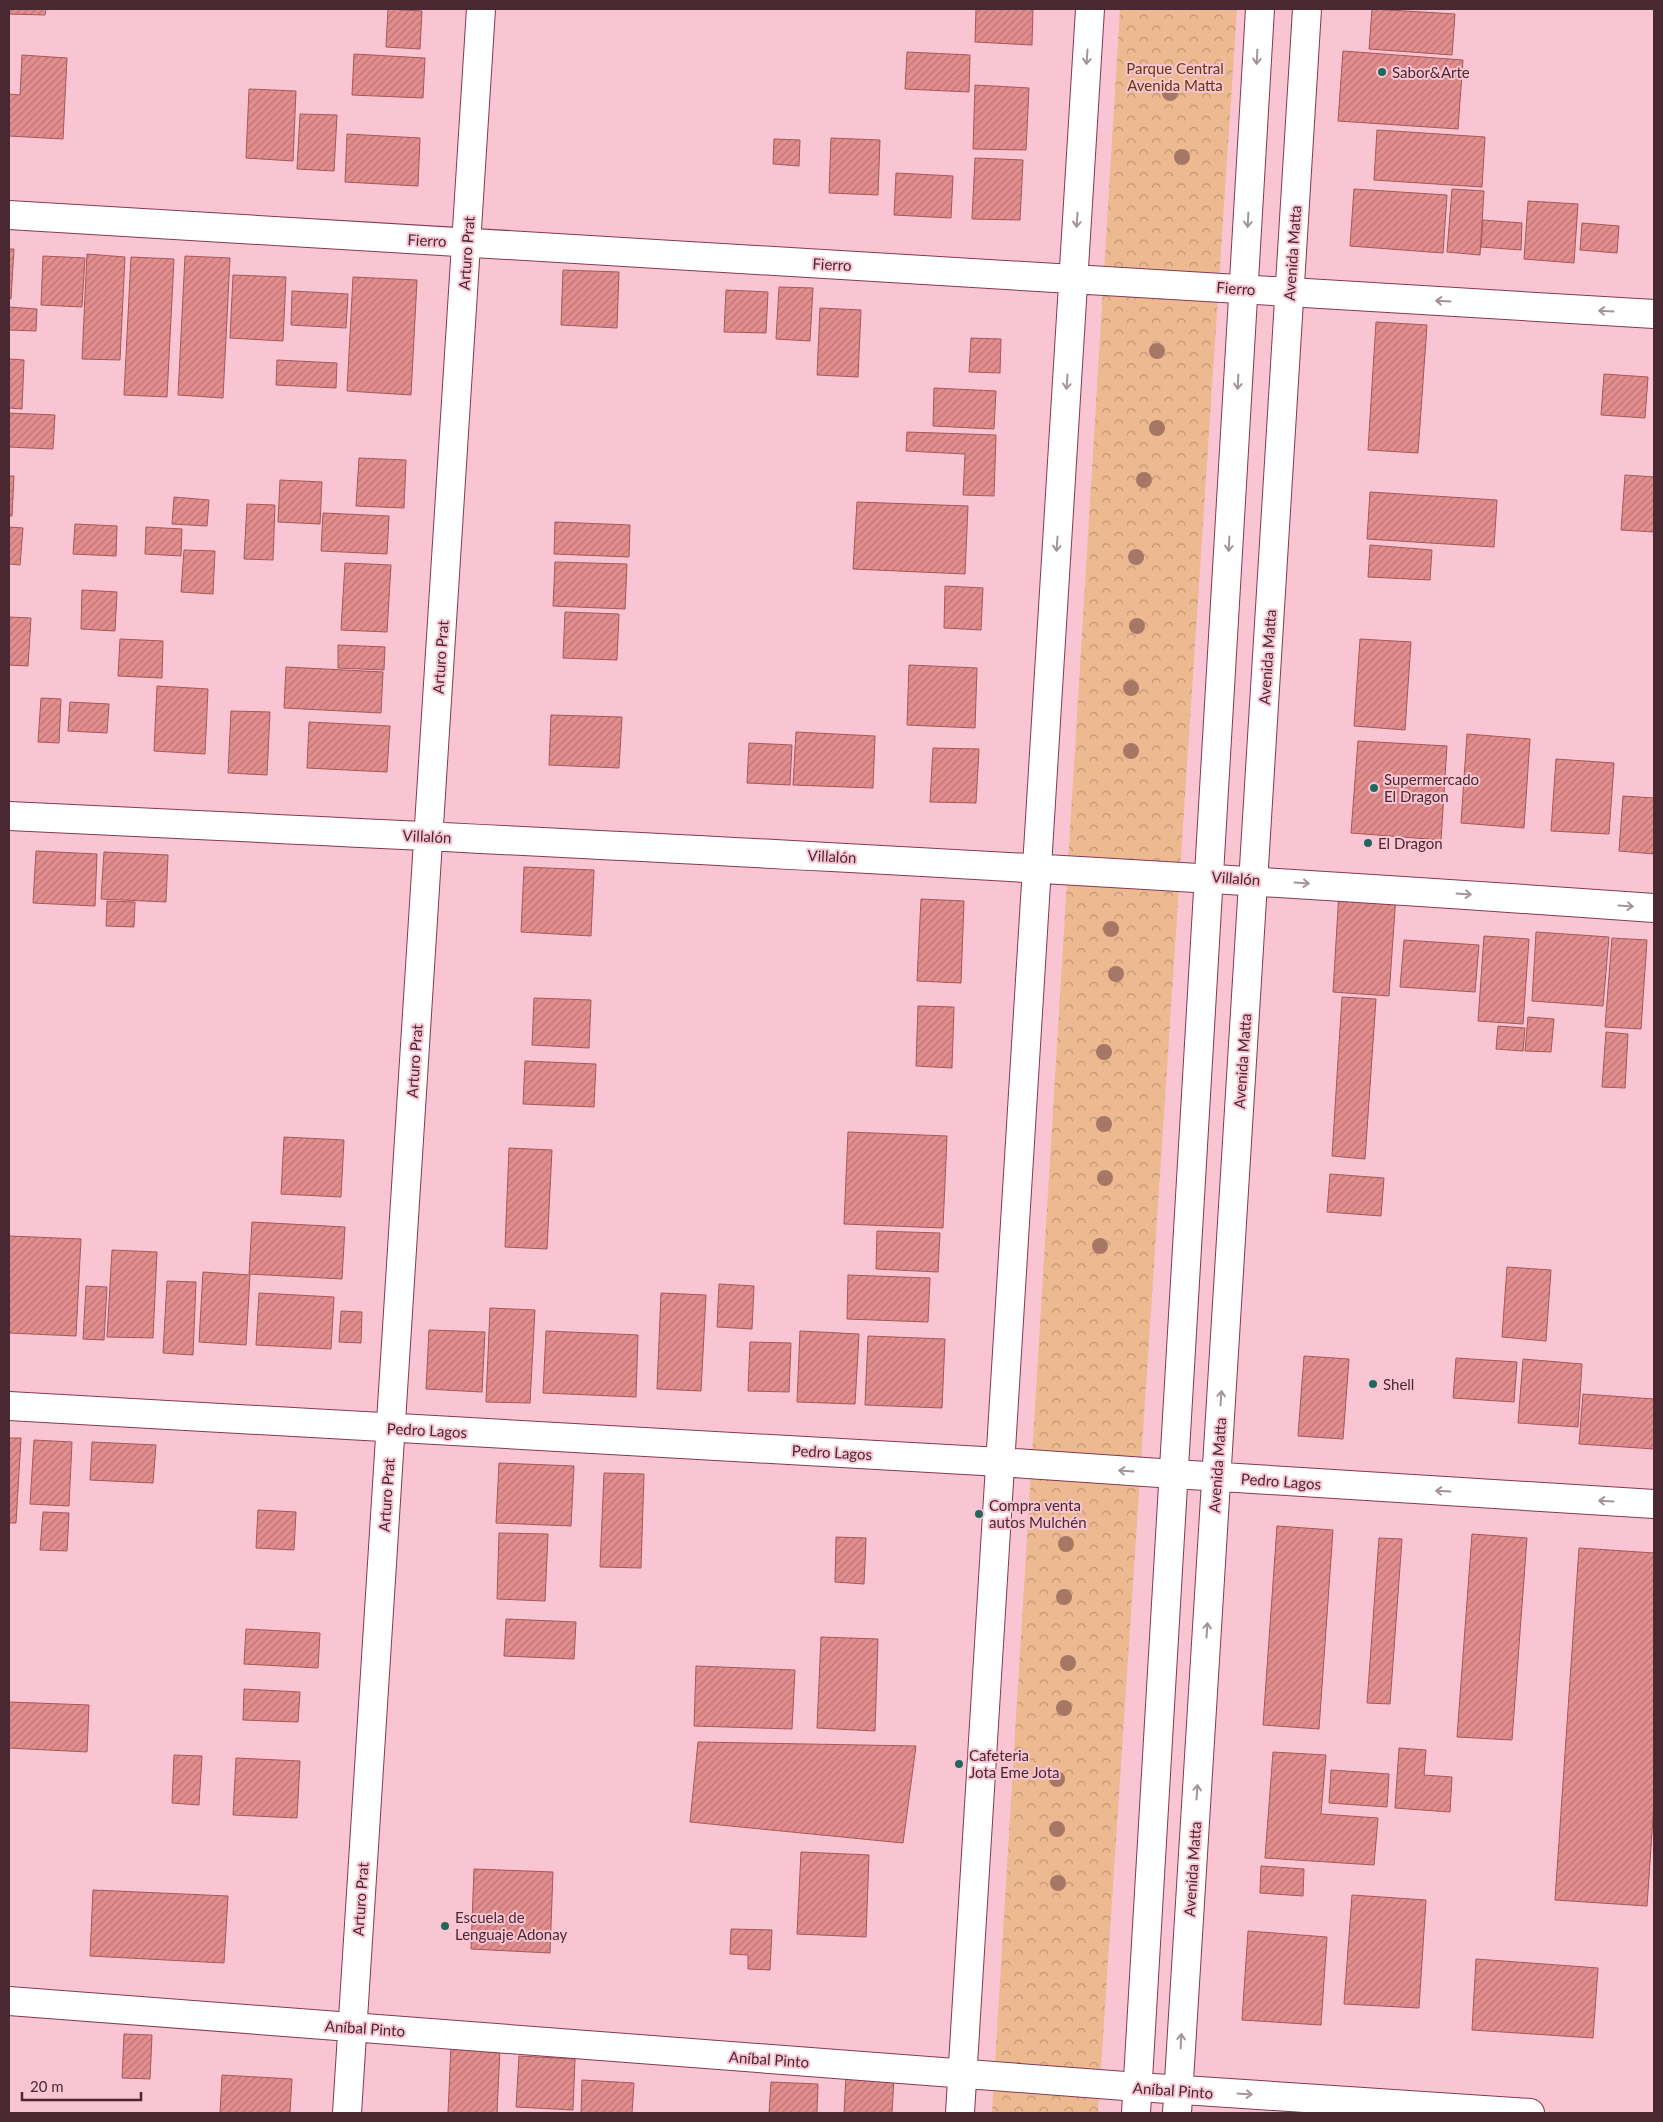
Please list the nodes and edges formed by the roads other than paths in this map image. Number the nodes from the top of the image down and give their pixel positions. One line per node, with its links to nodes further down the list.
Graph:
1 (481, 9): 6 (street, Arturo Prat)
2 (1090, 9): 7 (street, one-way to 7)
3 (1260, 9): 8 (street, one-way to 8)
4 (1307, 9): 9 (street, Avenida Matta)
5 (9, 215): 6 (street, Fierro)
6 (466, 242): 7 (street, Fierro); 12 (street, Arturo Prat)
7 (1073, 278): 8 (street, Fierro); 13 (street, one-way to 13)
8 (1244, 288): 9 (street, Fierro); 14 (street, one-way to 14)
9 (1290, 292): 10 (street, Fierro, one-way to 9); 15 (street, Avenida Matta)
10 (1654, 314)
11 (9, 816): 12 (street, Villalón)
12 (428, 836): 13 (street, Villalón); 18 (street, Arturo Prat)
13 (1037, 867): 14 (street, Villalón); 19 (street)
14 (1209, 877): 15 (street, Villalón); 20 (street)
15 (1253, 880): 16 (street, Villalón, one-way to 16); 21 (street, Avenida Matta, one-way to 15)
16 (1654, 908)
17 (9, 1406): 18 (street, Pedro Lagos)
18 (391, 1428): 19 (street, Pedro Lagos); 24 (street, Arturo Prat)
19 (1000, 1462): 20 (street, Pedro Lagos, one-way to 19); 25 (street)
20 (1174, 1474): 21 (street, Pedro Lagos); 26 (street)
21 (1216, 1477): 22 (street, Pedro Lagos, one-way to 21); 27 (street, Avenida Matta, one-way to 21)
22 (1654, 1504)
23 (9, 2001): 24 (street, Aníbal Pinto)
24 (352, 2027): 25 (street, Aníbal Pinto); 28 (street, Arturo Prat)
25 (963, 2074): 26 (street, Aníbal Pinto); 29 (street)
26 (1137, 2100): 27 (street, Aníbal Pinto)
27 (1178, 2102): 30 (street, Aníbal Pinto, one-way to 30)
28 (347, 2113)
29 (960, 2113)
30 (1530, 2113)

